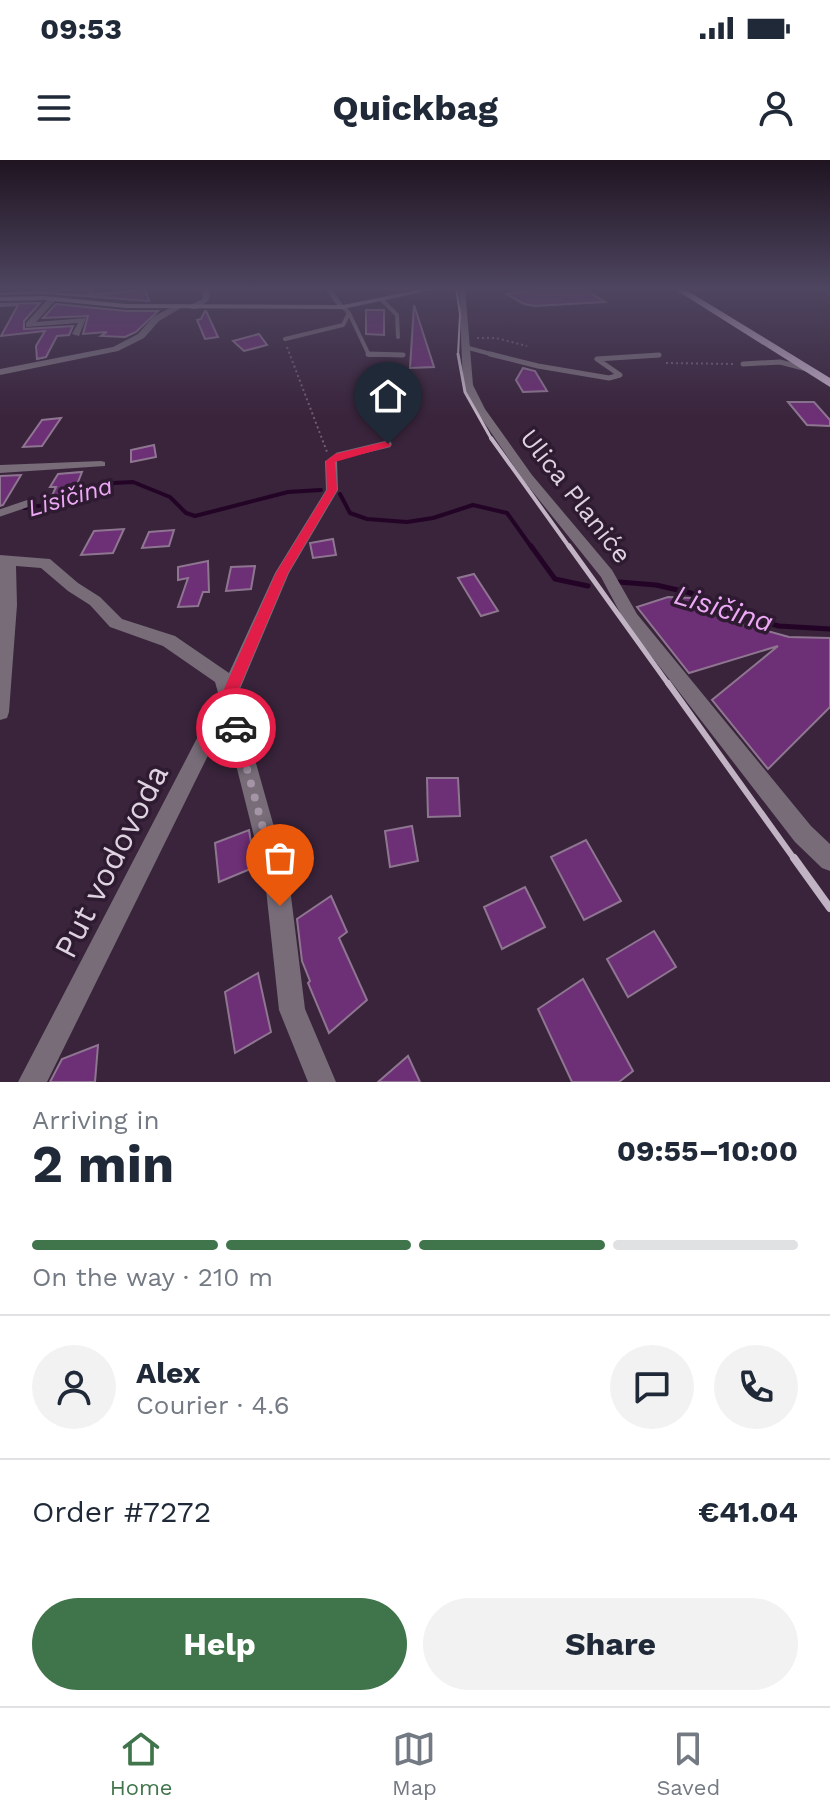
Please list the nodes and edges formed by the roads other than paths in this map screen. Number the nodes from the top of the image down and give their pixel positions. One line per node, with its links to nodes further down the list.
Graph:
1 (77, 331): 9 (street)
2 (145, 331): 17 (street)
3 (318, 331): 11 (lane)
4 (357, 331): 13 (lane)
5 (398, 331): 10 (lane)
6 (464, 331): 12 (street, Ulica Planiće)
7 (742, 331): 15 (main road)
8 (755, 331): 18 (main road)
9 (76, 334)
10 (398, 337)
11 (285, 339)
12 (465, 343): 14 (lane); 29 (street, Ulica Planiće)
13 (403, 355)
14 (659, 355)
15 (779, 356): 16 (lane); 19 (main road)
16 (743, 364)
17 (0, 372)
18 (830, 373)
19 (830, 383)
20 (388, 444): 21 (lane)
21 (331, 461): 27 (street, Put vodovoda)
22 (101, 464): 23 (street)
23 (0, 469)
24 (32, 502): 25 (lane)
25 (0, 513)
26 (5, 560): 27 (street); 28 (street)
27 (227, 698): 30 (street, Put vodovoda); 31 (street)
28 (0, 712)
29 (830, 860)
30 (32, 1082)
31 (322, 1082)

